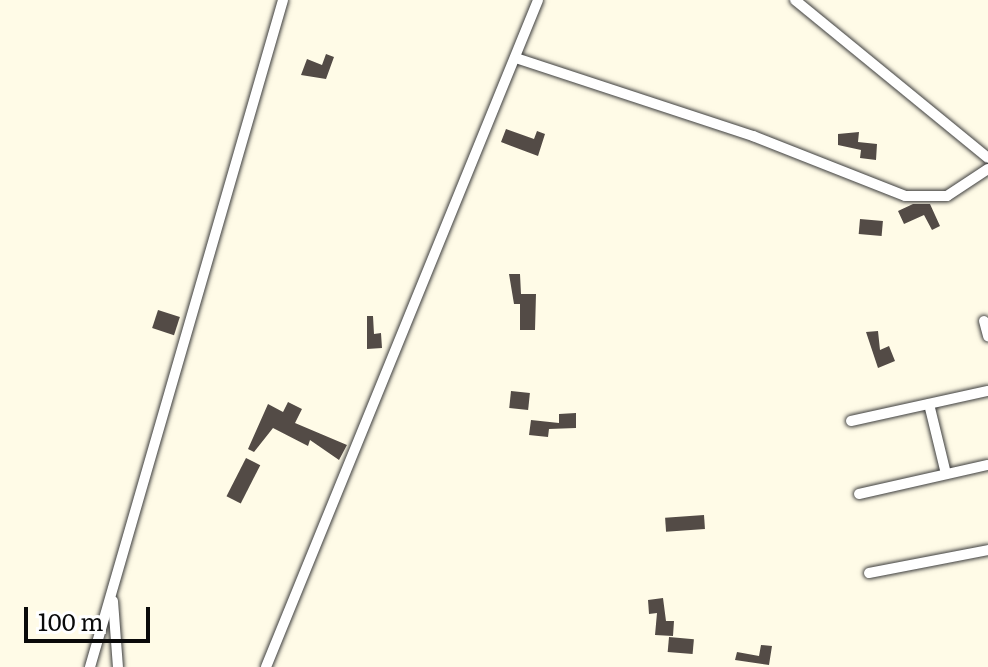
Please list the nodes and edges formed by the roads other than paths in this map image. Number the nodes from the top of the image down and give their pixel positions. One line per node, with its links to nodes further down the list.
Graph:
1 (283, 0): 17 (street)
2 (538, 0): 4 (street)
3 (795, 0): 5 (street)
4 (516, 58): 6 (street); 20 (street)
5 (987, 155)
6 (988, 169)
7 (984, 321): 8 (street)
8 (988, 336)
9 (988, 391): 10 (street)
10 (929, 404): 11 (street); 13 (street)
11 (851, 421)
12 (988, 465): 13 (street)
13 (946, 474): 14 (street)
14 (859, 494)
15 (988, 550): 16 (street)
16 (869, 573)
17 (113, 595): 18 (street); 19 (street)
18 (90, 667)
19 (118, 667)
20 (266, 667)

